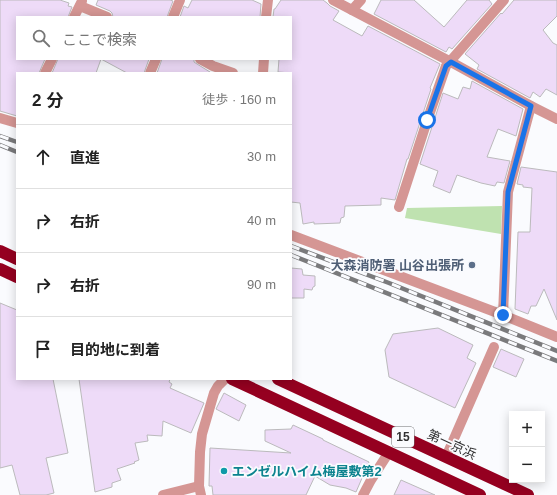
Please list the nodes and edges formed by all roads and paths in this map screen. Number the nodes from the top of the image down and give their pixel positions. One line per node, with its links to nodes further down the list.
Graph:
1 (180, 0): 10 (street)
2 (268, 0): 11 (street)
3 (333, 0): 7 (street)
4 (361, 0): 7 (street)
5 (504, 0): 16 (street)
6 (81, 3): 8 (street); 9 (street)
7 (352, 10): 16 (street)
8 (74, 16)
9 (105, 16)
10 (173, 16)
11 (266, 16)
12 (52, 60): 17 (street)
13 (156, 60): 18 (street)
14 (202, 60): 19 (street)
15 (264, 60): 20 (street)
16 (451, 62): 21 (street); 25 (street)
17 (46, 72)
18 (150, 72)
19 (231, 72)
20 (263, 72)
21 (531, 106): 23 (street); 31 (street)
22 (0, 118): 24 (street)
23 (557, 119)
24 (16, 123)
25 (399, 207)
26 (292, 235): 31 (street)
27 (0, 251): 28 (highway)
28 (16, 258)
29 (0, 269): 30 (highway)
30 (16, 277)
31 (503, 315): 32 (street)
32 (557, 337)
33 (494, 347): 38 (street)
34 (224, 380): 39 (street)
35 (234, 380): 37 (highway, 15)
36 (280, 380): 38 (highway, 第一京浜 / 15)
37 (389, 452): 41 (street); 42 (highway, 15)
38 (446, 457): 43 (highway, 第一京浜 / 15)
39 (200, 491): 40 (street)
40 (163, 495)
41 (363, 495)
42 (480, 495)
43 (528, 495)

